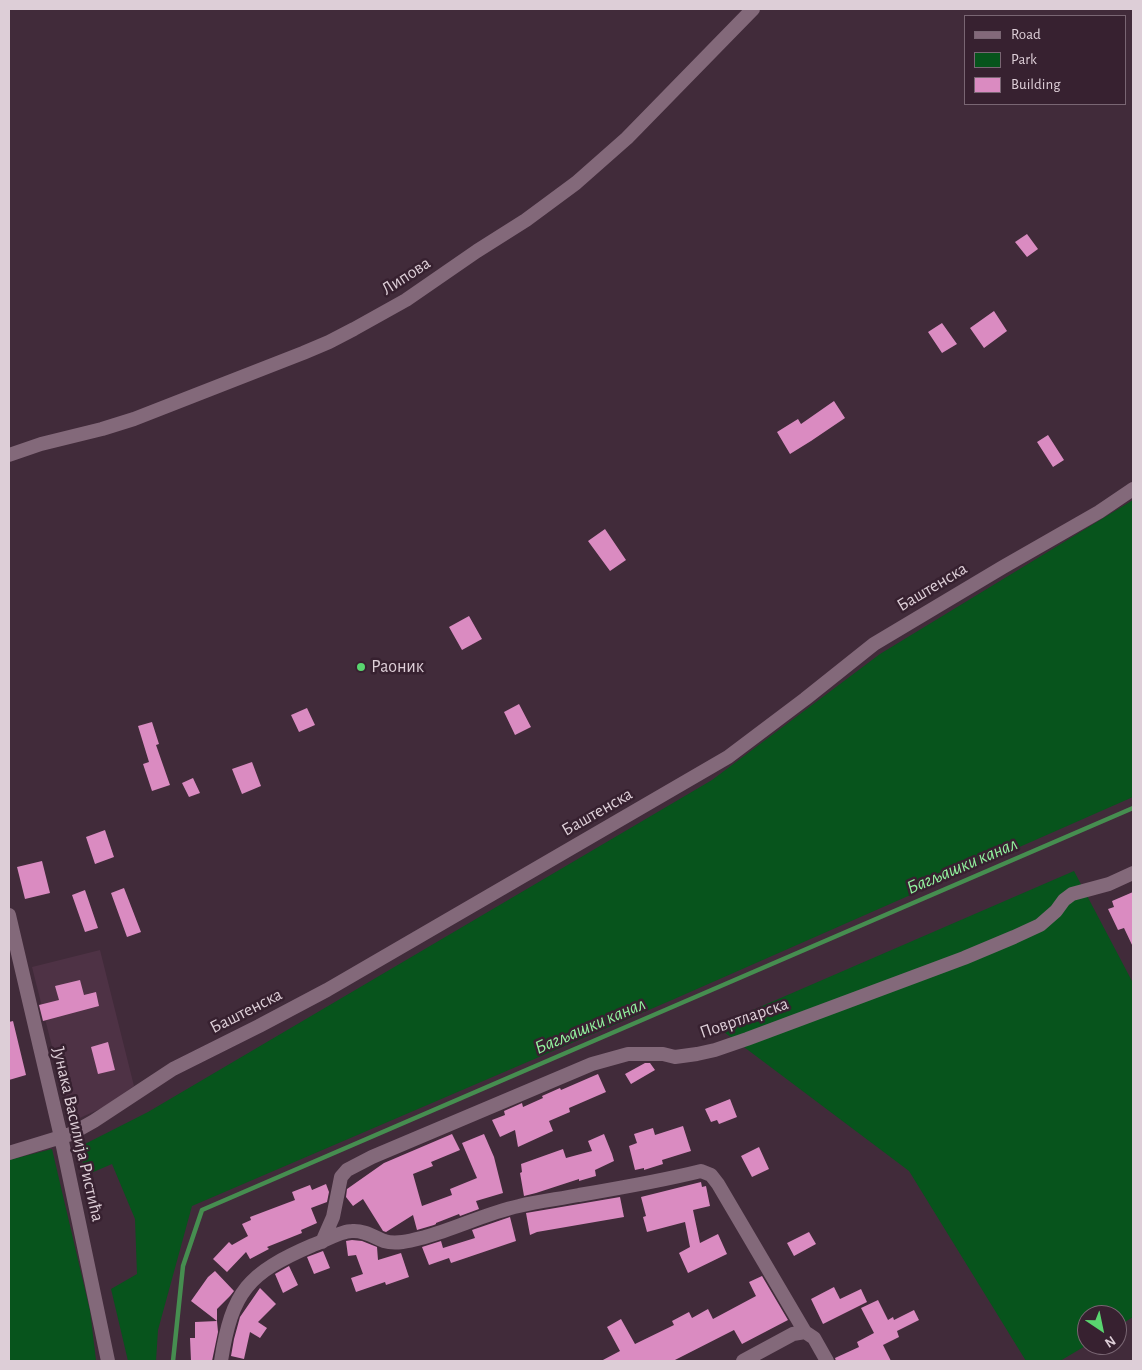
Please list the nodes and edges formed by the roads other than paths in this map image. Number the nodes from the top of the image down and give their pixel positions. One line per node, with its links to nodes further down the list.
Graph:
1 (753, 9): 2 (street, Липова)
2 (9, 455)
3 (1133, 489): 6 (street, Баштенска)
4 (1133, 873): 8 (street, Повртларска)
5 (9, 915): 6 (street, Јунака Василија Ристића)
6 (61, 1138): 7 (street, Баштенска); 12 (street, Јунака Василија Ристића)
7 (9, 1153)
8 (333, 1217): 9 (street); 10 (street, Повртларска)
9 (352, 1230): 10 (street); 11 (street)
10 (322, 1242): 13 (street)
11 (804, 1332): 14 (street); 15 (street)
12 (108, 1361)
13 (221, 1361)
14 (743, 1361)
15 (827, 1361)

